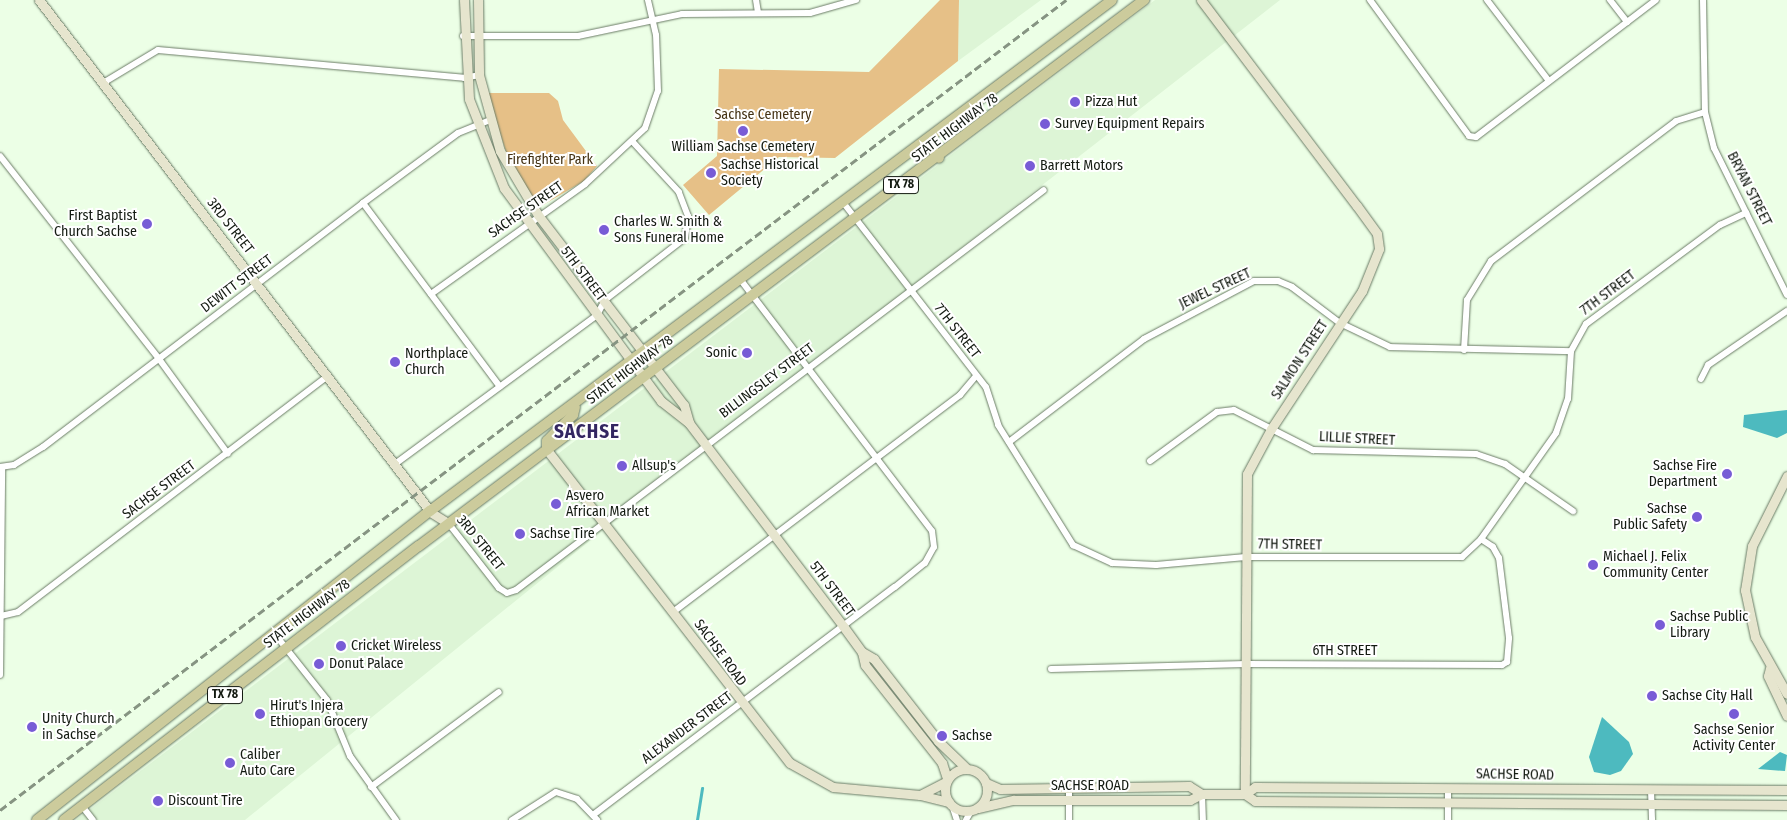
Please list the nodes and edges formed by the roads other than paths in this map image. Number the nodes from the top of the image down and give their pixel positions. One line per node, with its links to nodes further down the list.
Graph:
1 (39, 0): 23 (main road, 3RD STREET)
2 (464, 0): 18 (main road, 5TH STREET)
3 (478, 0): 19 (main road, 5TH STREET)
4 (648, 0): 16 (street, SACHSE STREET)
5 (756, 0): 15 (street)
6 (856, 0): 15 (street)
7 (1112, 0): 27 (main road, STATE HIGHWAY 78 / TX 78)
8 (1144, 0): 30 (main road, STATE HIGHWAY 78 / TX 78)
9 (1201, 0): 49 (main road, SALMON STREET)
10 (1370, 0): 22 (street)
11 (1487, 0): 22 (street)
12 (1610, 0): 17 (street)
13 (1656, 0): 17 (street)
14 (1703, 0): 24 (street, BRYAN STREET)
15 (758, 12): 16 (street)
16 (653, 21): 19 (street); 28 (street, SACHSE STREET)
17 (1627, 22): 22 (street)
18 (463, 36): 19 (street); 21 (main road, 5TH STREET)
19 (476, 36): 20 (main road, 5TH STREET)
20 (479, 75): 21 (street); 25 (main road, 5TH STREET)
21 (464, 78): 23 (street); 26 (main road, 5TH STREET)
22 (1549, 81)
23 (103, 83): 40 (main road, 3RD STREET)
24 (1705, 112): 34 (street, BRYAN STREET); 50 (street)
25 (488, 120): 26 (street, DEWITT STREET); 35 (main road, 5TH STREET)
26 (477, 126): 33 (street, DEWITT STREET); 37 (main road, 5TH STREET)
27 (926, 140): 30 (main road); 32 (main road, STATE HIGHWAY 78 / TX 78)
28 (632, 141): 35 (street, SACHSE STREET); 46 (street)
29 (0, 156): 53 (street)
30 (939, 158): 36 (main road, STATE HIGHWAY 78 / TX 78)
31 (1044, 190): 41 (street, BILLINGSLEY STREET)
32 (842, 201): 36 (street, 7TH STREET); 38 (main road, STATE HIGHWAY 78 / TX 78)
33 (362, 203): 40 (street, DEWITT STREET); 43 (street)
34 (1746, 213): 45 (street, BRYAN STREET); 51 (street, 7TH STREET)
35 (538, 215): 37 (street, SACHSE STREET); 39 (main road, 5TH STREET)
36 (856, 218): 41 (street, 7TH STREET); 44 (main road, STATE HIGHWAY 78 / TX 78)
37 (527, 222): 42 (main road, 5TH STREET); 43 (street, SACHSE STREET)
38 (740, 279): 44 (street); 52 (main road, STATE HIGHWAY 78 / TX 78)
39 (590, 282): 42 (main road); 46 (main road, 5TH STREET)
40 (257, 284): 53 (street, DEWITT STREET); 57 (main road, 3RD STREET)
41 (910, 290): 55 (street, BILLINGSLEY STREET); 58 (street, 7TH STREET)
42 (579, 291): 48 (main road, 5TH STREET)
43 (431, 294): 61 (street)
44 (752, 295): 55 (street); 56 (main road, STATE HIGHWAY 78 / TX 78)
45 (1787, 295)
46 (605, 300): 48 (street); 52 (main road, 5TH STREET)
47 (1787, 311): 60 (street)
48 (596, 315): 54 (main road, 5TH STREET); 61 (street)
49 (1340, 323): 50 (street, JEWEL STREET); 64 (main road, SALMON STREET); 65 (street, JEWEL STREET)
50 (1464, 350): 51 (street, JEWEL STREET)
51 (1571, 351): 74 (street, 7TH STREET)
52 (646, 354): 54 (main road, STATE HIGHWAY 78 / TX 78); 56 (main road, 5TH STREET)
53 (159, 359): 68 (street); 72 (street, DEWITT STREET)
54 (633, 363): 59 (main road, 5TH STREET); 62 (main road, STATE HIGHWAY 78 / TX 78)
55 (807, 366): 66 (street, BILLINGSLEY STREET); 69 (street)
56 (656, 368): 59 (main road, STATE HIGHWAY 78 / TX 78); 63 (main road, 5TH STREET)
57 (328, 376): 68 (street, SACHSE STREET); 71 (main road, 3RD STREET)
58 (976, 376): 65 (street, 7TH STREET); 69 (street)
59 (643, 377): 63 (main road, 5TH STREET); 67 (main road, STATE HIGHWAY 78 / TX 78)
60 (1701, 379)
61 (500, 387): 71 (street)
62 (575, 406): 67 (main road); 75 (main road, STATE HIGHWAY 78 / TX 78)
63 (688, 423): 66 (main road, 5TH STREET)
64 (1271, 430): 70 (street, LILLIE STREET); 74 (street, LILLIE STREET); 81 (main road, SALMON STREET)
65 (1009, 442): 81 (street, 7TH STREET)
66 (704, 444): 77 (street, BILLINGSLEY STREET); 79 (main road, 5TH STREET)
67 (547, 450): 77 (main road, SACHSE ROAD); 78 (main road, STATE HIGHWAY 78 / TX 78)
68 (228, 454): 84 (street, SACHSE STREET)
69 (876, 458): 79 (street); 85 (street, ALEXANDER STREET)
70 (1150, 461)
71 (397, 467): 75 (main road, 3RD STREET)
72 (1, 468): 84 (street)
73 (1787, 476): 90 (main road)
74 (1524, 477): 76 (street, LILLIE STREET); 80 (street, 7TH STREET)
75 (430, 511): 78 (main road, 3RD STREET); 86 (main road, STATE HIGHWAY 78 / TX 78)
76 (1573, 511)
77 (602, 522): 82 (street, BILLINGSLEY STREET); 83 (main road, SACHSE ROAD)
78 (449, 524): 82 (street, 3RD STREET); 87 (main road, STATE HIGHWAY 78 / TX 78)
79 (774, 535): 83 (street); 85 (main road, 5TH STREET)
80 (1481, 539): 81 (street, 7TH STREET); 89 (street, 6TH STREET)
81 (1246, 557): 89 (main road, SALMON STREET)
82 (507, 593)
83 (673, 612): 95 (main road, SACHSE ROAD)
84 (1, 616): 92 (street)
85 (843, 626): 88 (main road, 5TH STREET); 95 (street, ALEXANDER STREET)
86 (274, 633): 87 (street); 116 (main road, STATE HIGHWAY 78 / TX 78)
87 (285, 648): 101 (street); 113 (main road, STATE HIGHWAY 78 / TX 78)
88 (862, 652): 97 (main road, 5TH STREET); 98 (main road, 5TH STREET)
89 (1246, 664): 91 (street, 6TH STREET); 106 (main road, SALMON STREET)
90 (1770, 668): 94 (main road); 96 (main road)
91 (1051, 669)
92 (0, 676)
93 (499, 692): 101 (street)
94 (1787, 694)
95 (740, 703): 107 (main road, SACHSE ROAD); 115 (street, ALEXANDER STREET)
96 (1787, 716)
97 (966, 768): 98 (main road); 99 (main road)
98 (947, 780): 107 (main road); 110 (main road)
99 (986, 783): 100 (main road, SACHSE ROAD); 114 (main road)
100 (1069, 786): 105 (main road, SACHSE ROAD); 108 (street)
101 (371, 787): 119 (street)
102 (1448, 788): 103 (main road, SACHSE ROAD); 106 (main road, SACHSE ROAD); 109 (street)
103 (1651, 790): 104 (main road, SACHSE ROAD); 111 (street)
104 (1787, 790)
105 (1202, 794): 106 (main road, SACHSE ROAD); 108 (main road, SACHSE ROAD); 124 (street)
106 (1245, 794): 109 (main road, SACHSE ROAD)
107 (920, 795): 110 (main road, SACHSE ROAD)
108 (1069, 799): 114 (main road, SACHSE ROAD); 123 (street)
109 (1448, 802): 111 (main road, SACHSE ROAD); 125 (street)
110 (950, 804): 114 (main road); 121 (street)
111 (1651, 804): 112 (main road, SACHSE ROAD); 126 (street)
112 (1787, 805)
113 (82, 806): 117 (main road, STATE HIGHWAY 78 / TX 78); 118 (street)
114 (975, 810): 122 (street)
115 (595, 817): 120 (street)
116 (37, 820)
117 (64, 820)
118 (93, 820)
119 (396, 820)
120 (512, 820)
121 (956, 820)
122 (966, 820)
123 (1069, 820)
124 (1203, 820)
125 (1448, 820)
126 (1652, 820)

